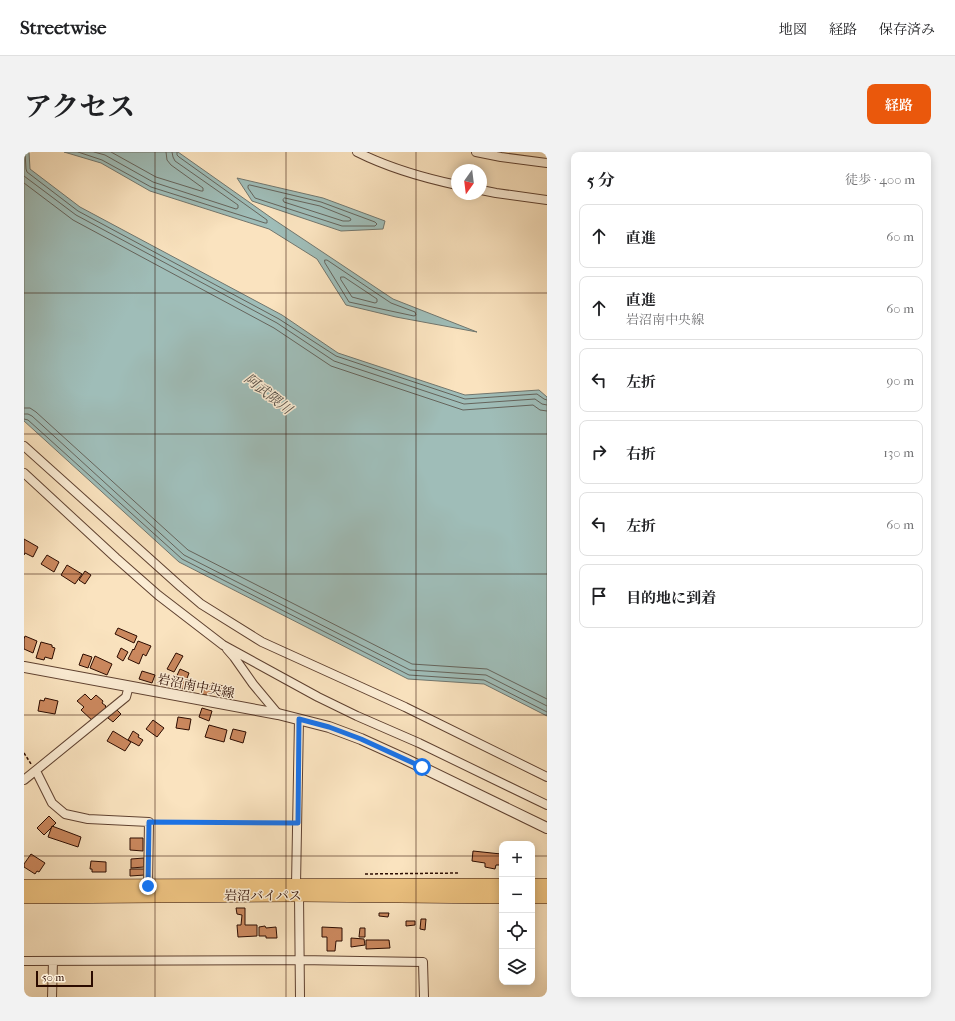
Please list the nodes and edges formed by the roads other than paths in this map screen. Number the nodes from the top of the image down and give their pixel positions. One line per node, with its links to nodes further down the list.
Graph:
1 (357, 152): 4 (street)
2 (476, 152): 3 (street)
3 (547, 163)
4 (451, 183)
5 (487, 191): 6 (street)
6 (547, 200)
7 (24, 446): 15 (street)
8 (24, 473): 9 (street)
9 (223, 645): 12 (street); 17 (street)
10 (24, 667): 11 (street, 岩沼南中央線)
11 (129, 686): 12 (street, 岩沼南中央線); 14 (street)
12 (278, 714): 13 (street, 岩沼南中央線)
13 (299, 719): 18 (street, 岩沼南中央線); 24 (street)
14 (36, 771): 16 (street); 23 (street)
15 (547, 778)
16 (24, 780)
17 (547, 805)
18 (547, 828)
19 (499, 885): 24 (highway, 岩沼バイパス)
20 (535, 885): 21 (highway)
21 (547, 885)
22 (24, 886): 23 (highway, 岩沼バイパス)
23 (148, 886): 24 (highway, 岩沼バイパス)
24 (298, 890): 25 (highway, 岩沼バイパス); 26 (highway, 岩沼バイパス); 29 (street)
25 (24, 897)
26 (499, 897)
27 (535, 897): 28 (highway)
28 (547, 897)
29 (299, 960): 31 (street); 33 (street); 34 (street)
30 (24, 961): 31 (street)
31 (53, 961): 32 (street)
32 (52, 997)
33 (300, 997)
34 (424, 997)

